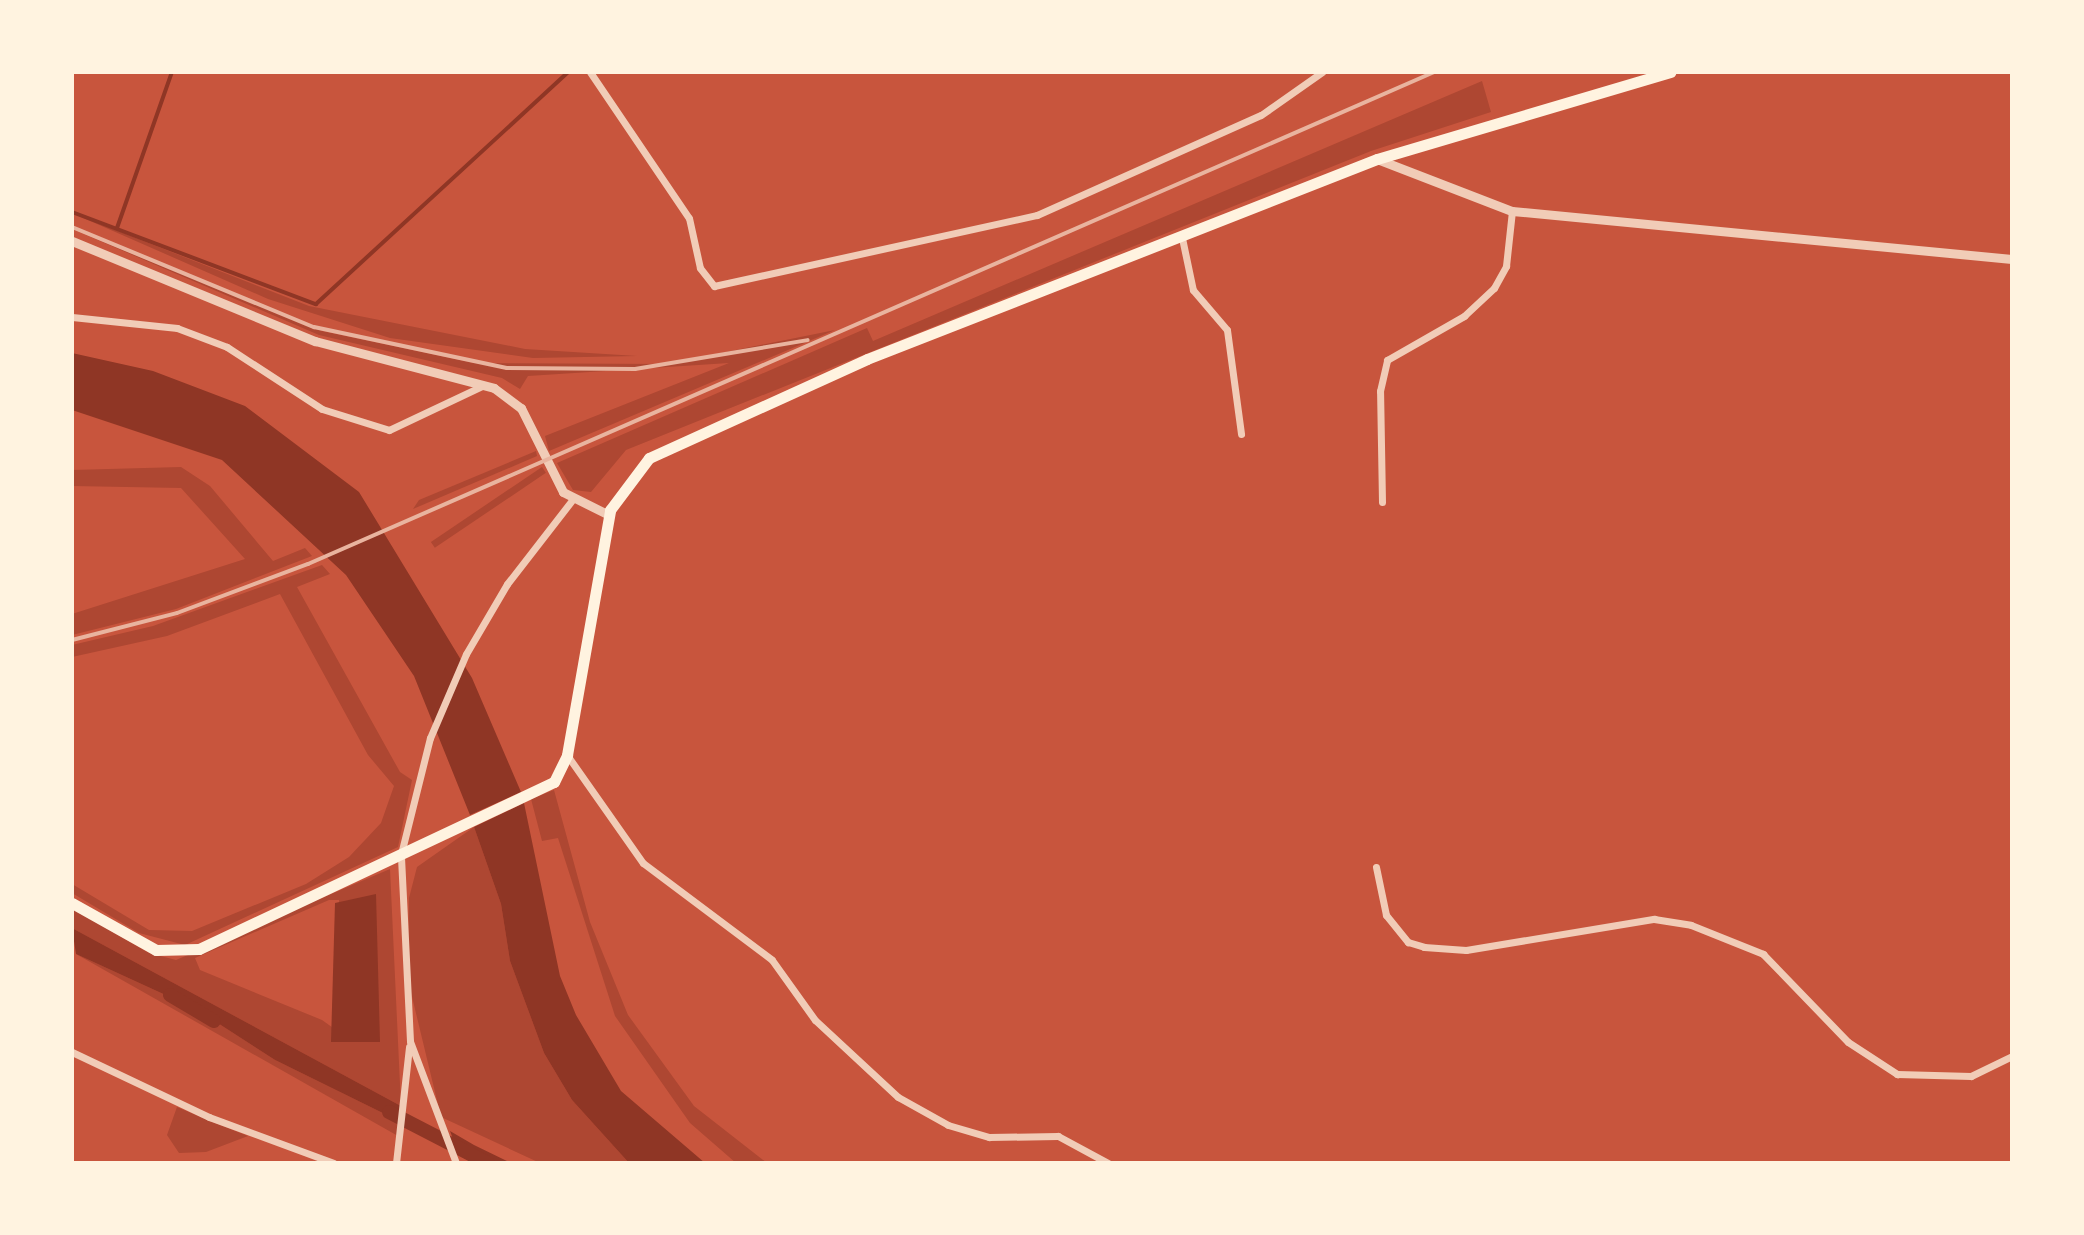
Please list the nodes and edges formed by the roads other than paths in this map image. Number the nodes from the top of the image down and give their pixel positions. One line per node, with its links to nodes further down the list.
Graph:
1 (590, 72): 2 (street)
2 (1322, 72)
3 (1670, 72): 4 (main road)
4 (1377, 159): 5 (street); 6 (main road)
5 (1512, 211): 8 (street); 13 (street)
6 (1182, 238): 11 (street); 14 (main road)
7 (72, 241): 10 (street)
8 (2012, 259)
9 (72, 317): 10 (street)
10 (485, 384): 12 (street)
11 (1241, 434)
12 (573, 499): 14 (street); 16 (street)
13 (1382, 502)
14 (609, 515): 15 (main road)
15 (567, 755): 16 (main road); 25 (street)
16 (401, 854): 18 (main road); 19 (street)
17 (1376, 867): 21 (street)
18 (72, 903)
19 (410, 1041): 23 (street); 24 (street)
20 (72, 1052): 22 (street)
21 (2012, 1056)
22 (334, 1163)
23 (396, 1163)
24 (456, 1163)
25 (1108, 1163)

